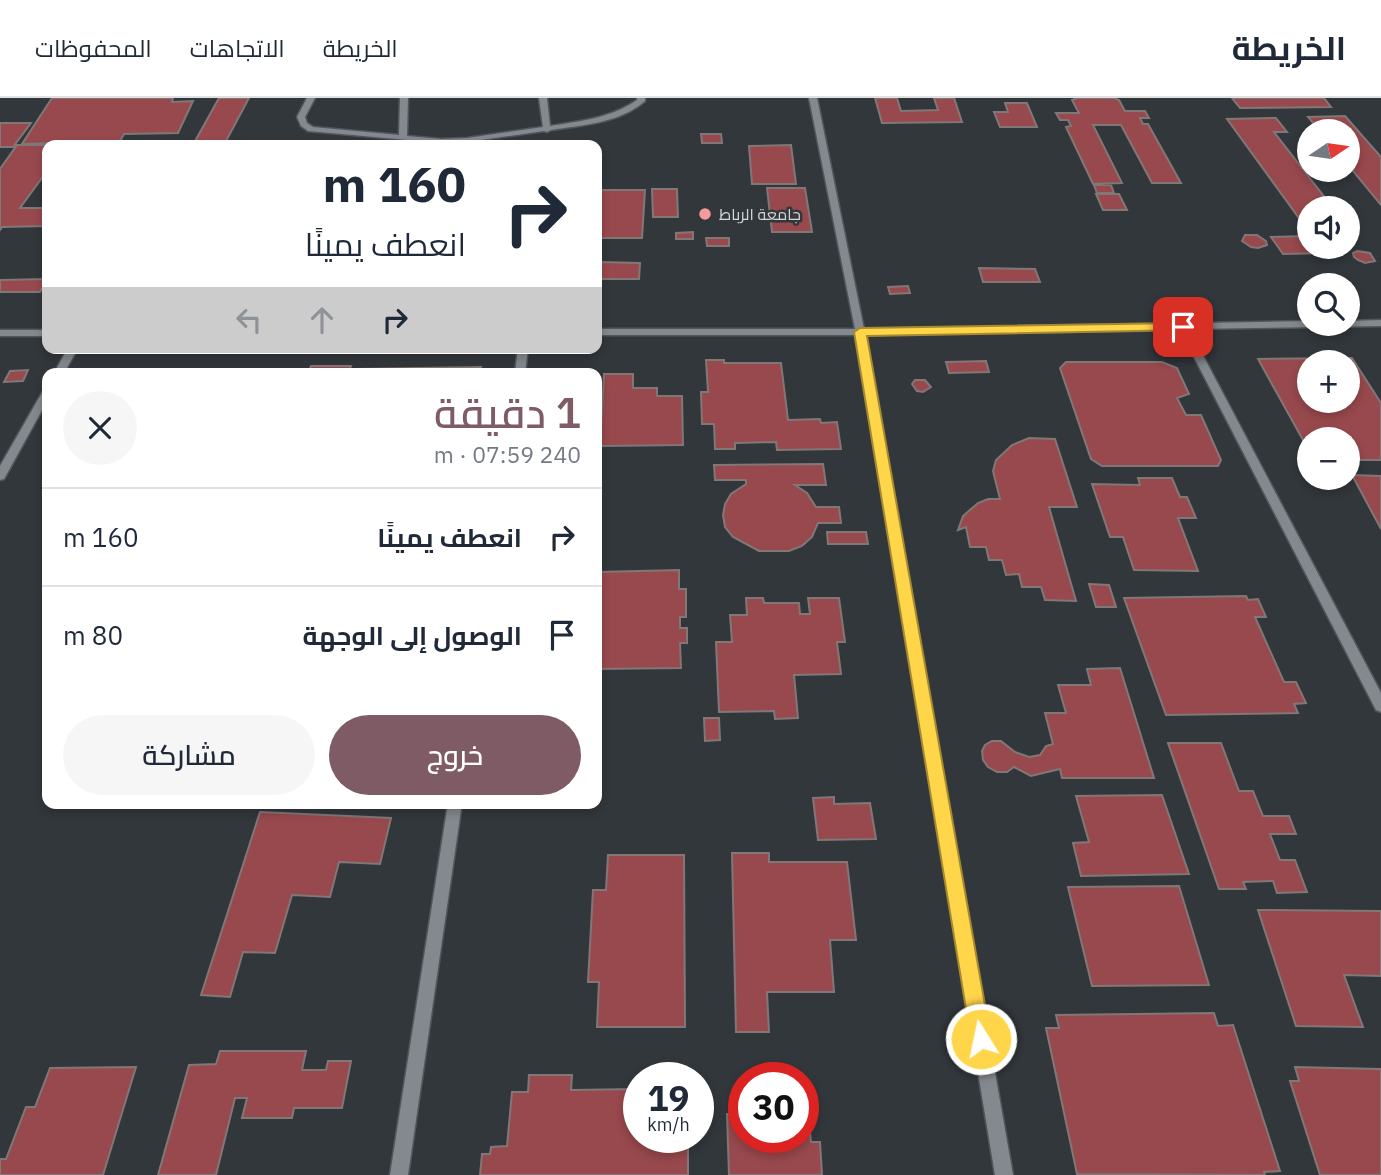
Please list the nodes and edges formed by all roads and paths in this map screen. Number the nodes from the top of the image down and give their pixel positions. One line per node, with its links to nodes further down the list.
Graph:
1 (311, 98): 7 (street)
2 (404, 98): 7 (street)
3 (543, 98): 6 (street)
4 (641, 98): 6 (street)
5 (813, 98): 11 (street)
6 (547, 130): 7 (street)
7 (403, 137)
8 (1381, 323): 9 (street)
9 (1183, 327): 11 (street); 16 (street)
10 (602, 332): 11 (street)
11 (860, 332): 19 (street)
12 (0, 333): 13 (street)
13 (42, 333)
14 (42, 402): 15 (street)
15 (0, 476)
16 (1381, 706)
17 (454, 809): 18 (street)
18 (399, 1175)
19 (1004, 1175)

